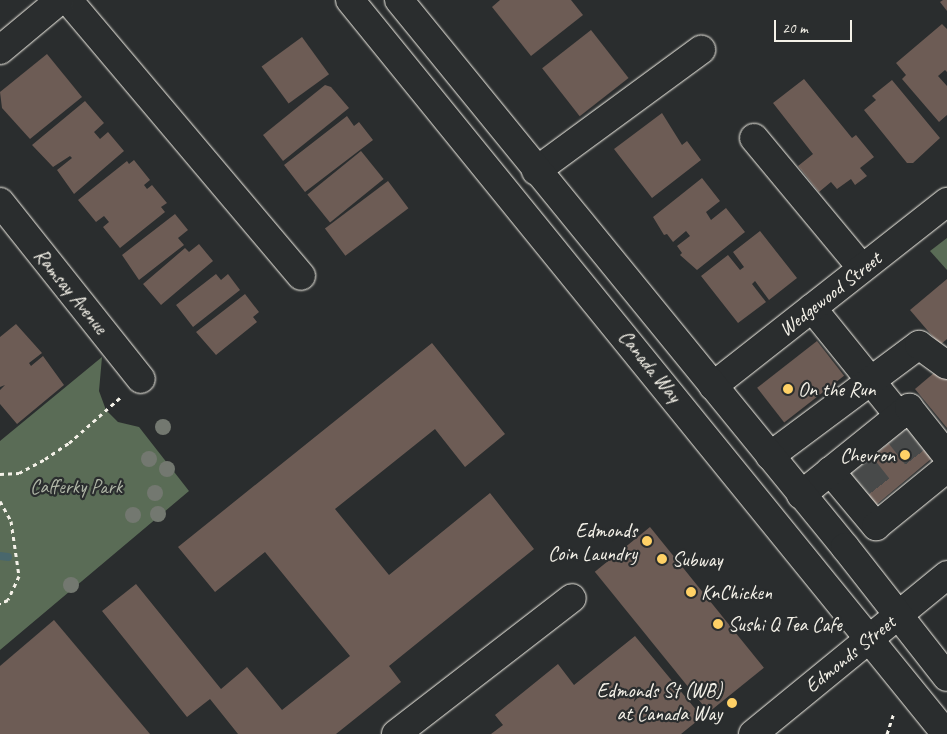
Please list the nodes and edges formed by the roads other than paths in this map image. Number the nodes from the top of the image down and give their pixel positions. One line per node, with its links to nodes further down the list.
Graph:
1 (60, 0): 5 (main road)
2 (68, 0): 12 (main road)
3 (350, 0): 28 (main road, Canada Way)
4 (399, 0): 8 (main road, Canada Way)
5 (0, 50)
6 (701, 50): 8 (main road)
7 (754, 138): 11 (main road)
8 (536, 171): 17 (main road, Canada Way)
9 (0, 202): 15 (main road, Ramsay Avenue)
10 (947, 202): 11 (main road, Wedgewood Street)
11 (862, 268): 13 (main road, Wedgewood Street)
12 (302, 276)
13 (812, 308): 16 (main road); 17 (main road, Wedgewood Street)
14 (947, 365): 16 (main road)
15 (141, 379)
16 (870, 380): 18 (main road); 19 (main road)
17 (713, 386): 19 (main road, Canada Way)
18 (896, 424): 20 (main road); 21 (main road)
19 (770, 456): 22 (main road, Canada Way)
20 (938, 467): 23 (main road)
21 (830, 471): 22 (main road); 23 (main road)
22 (801, 495): 24 (main road, Canada Way)
23 (886, 511): 24 (main road)
24 (845, 547): 27 (main road, Canada Way)
25 (947, 575): 27 (main road, Edmonds Street)
26 (572, 598): 30 (main road)
27 (897, 616): 28 (main road, Edmonds Street); 29 (main road, Canada Way)
28 (870, 638): 31 (main road, Edmonds Street); 32 (main road, Canada Way)
29 (947, 677)
30 (396, 734)
31 (753, 734)
32 (946, 734)

